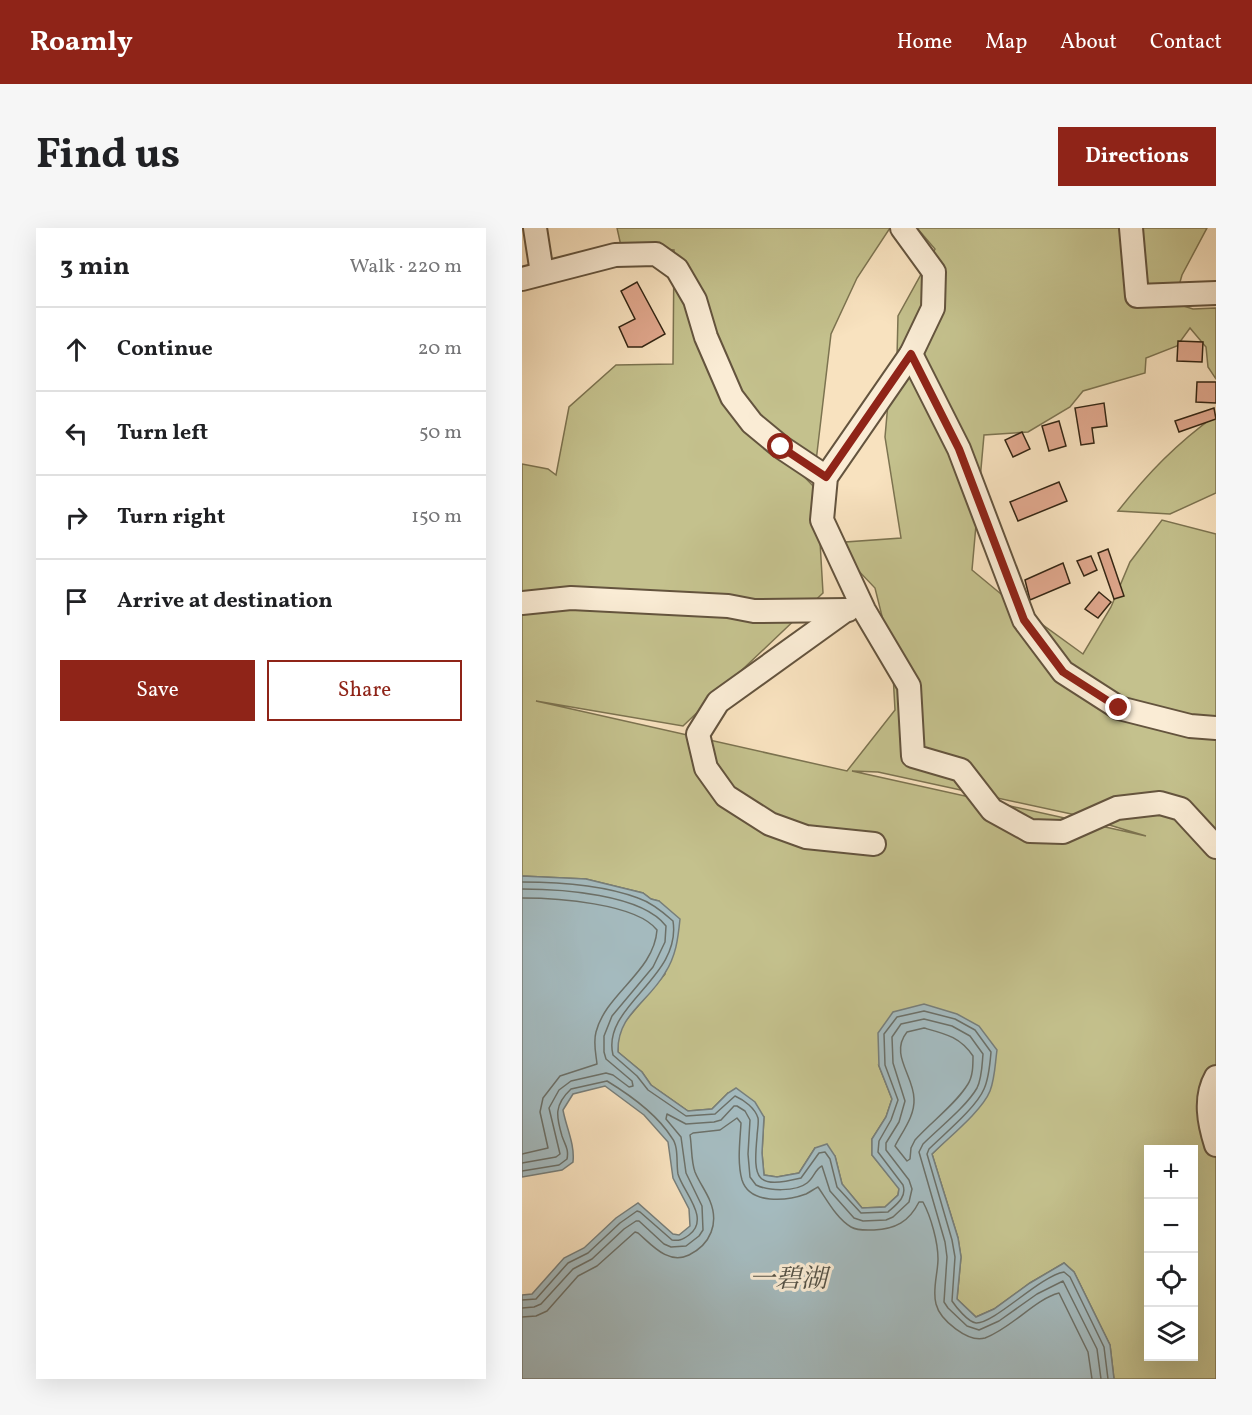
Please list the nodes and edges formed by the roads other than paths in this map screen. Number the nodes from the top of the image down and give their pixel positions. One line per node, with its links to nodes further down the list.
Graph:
1 (535, 228): 4 (street)
2 (902, 228): 6 (street)
3 (1131, 228): 5 (street)
4 (532, 276): 7 (street)
5 (1216, 293)
6 (911, 354): 7 (street); 10 (street)
7 (826, 477): 9 (street)
8 (522, 603): 9 (street)
9 (855, 610): 11 (street); 12 (street)
10 (1216, 728)
11 (874, 844)
12 (1216, 848)
13 (1216, 1077): 14 (street)
14 (1216, 1145)

